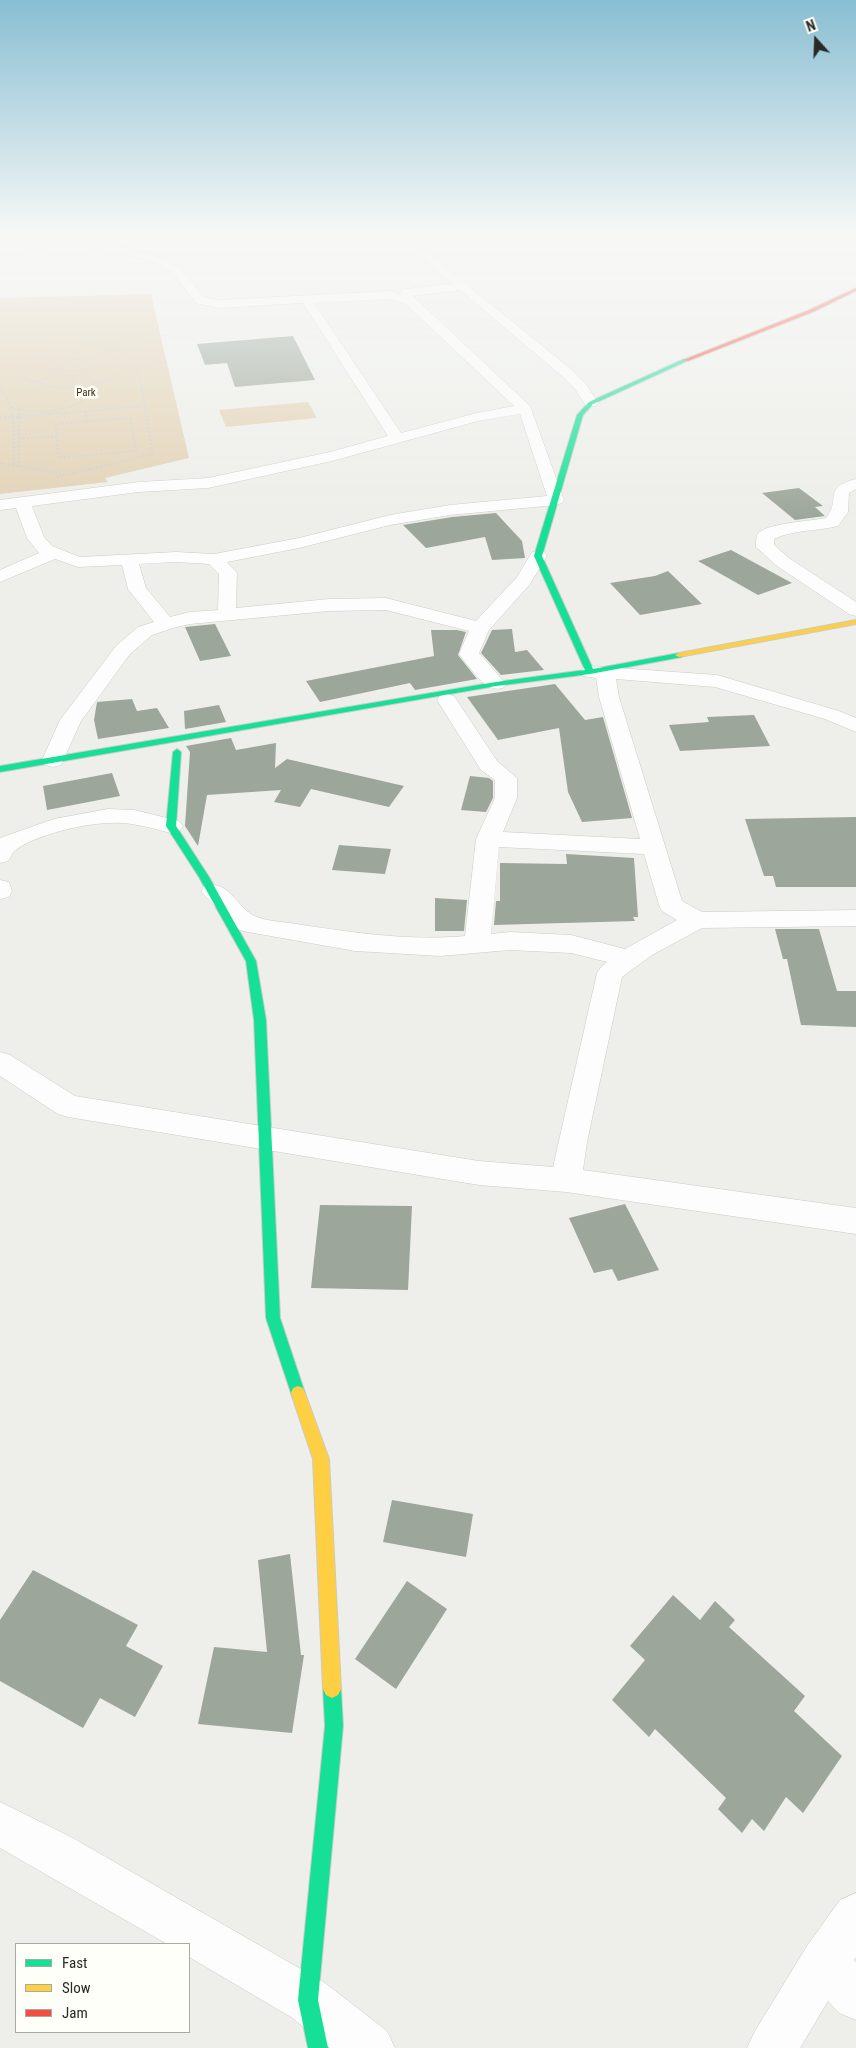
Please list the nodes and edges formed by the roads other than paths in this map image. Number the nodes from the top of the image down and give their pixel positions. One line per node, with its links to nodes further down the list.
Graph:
1 (326, 329): 7 (street)
2 (439, 329): 6 (street)
3 (514, 329): 5 (street)
4 (764, 329): 5 (street)
5 (591, 403): 9 (street)
6 (525, 409): 7 (street); 9 (street)
7 (398, 438): 10 (street)
8 (856, 484): 17 (street)
9 (556, 500): 13 (street); 14 (street)
10 (22, 502): 11 (street); 12 (street)
11 (0, 505)
12 (54, 553): 15 (street); 16 (street)
13 (538, 556): 21 (street); 22 (street)
14 (214, 559): 15 (street); 18 (street)
15 (129, 560): 20 (street)
16 (0, 576)
17 (856, 610)
18 (227, 614): 20 (street); 21 (street)
19 (856, 622): 22 (street)
20 (166, 624): 30 (street)
21 (480, 628): 23 (street)
22 (597, 672): 23 (street); 25 (street); 34 (street)
23 (496, 684): 24 (street); 30 (street)
24 (447, 700): 28 (street); 33 (street)
25 (832, 715): 26 (street); 27 (street)
26 (856, 716)
27 (856, 726)
28 (285, 732)
29 (177, 752): 32 (street)
30 (53, 760): 31 (street)
31 (0, 769)
32 (171, 826): 35 (street); 36 (street)
33 (488, 839): 34 (street); 39 (street)
34 (653, 847): 38 (street)
35 (0, 856)
36 (212, 892): 39 (street); 42 (street)
37 (856, 918): 38 (street)
38 (697, 920): 40 (street)
39 (478, 944): 40 (street)
40 (629, 959): 43 (street)
41 (0, 1062): 42 (street)
42 (264, 1136): 43 (street); 49 (street)
43 (566, 1180): 44 (street)
44 (856, 1221)
45 (0, 1824): 49 (street)
46 (856, 1916): 47 (street)
47 (824, 1963): 48 (street); 52 (street)
48 (856, 1996)
49 (308, 2000): 50 (street); 51 (street)
50 (318, 2048)
51 (370, 2048)
52 (772, 2048)

